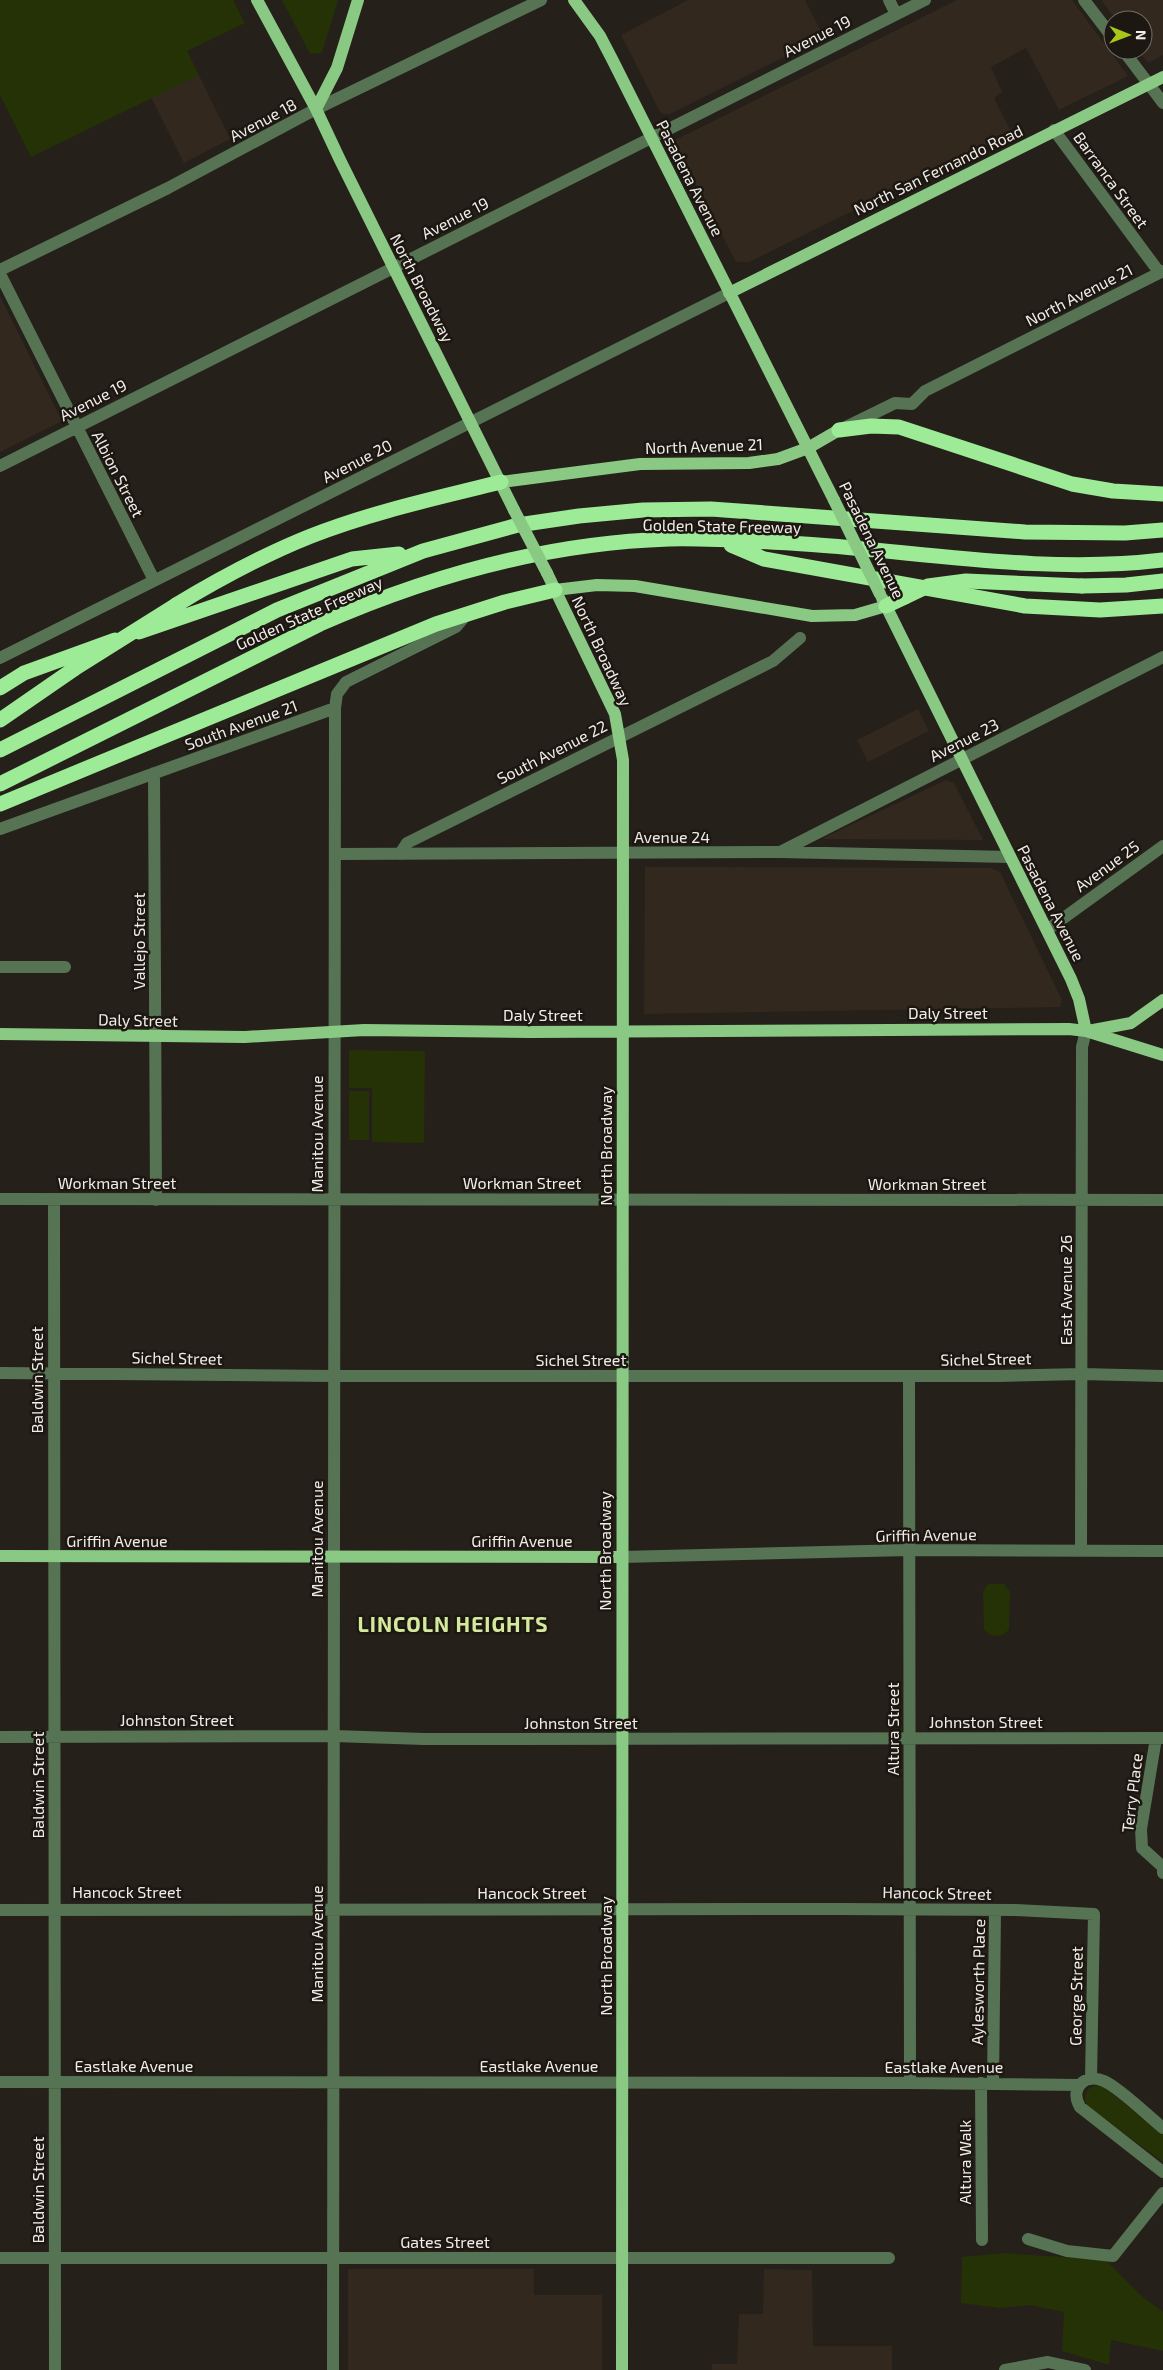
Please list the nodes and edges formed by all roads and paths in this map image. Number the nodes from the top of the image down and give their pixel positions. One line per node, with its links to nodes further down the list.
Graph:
1 (257, 0): 14 (main road, North Broadway)
2 (358, 0): 14 (main road)
3 (541, 0): 14 (street, Avenue 18)
4 (574, 0): 16 (main road, Pasadena Avenue)
5 (889, 0): 8 (street)
6 (925, 0): 8 (street, Avenue 19)
7 (1084, 0): 9 (street)
8 (896, 14): 16 (street, Avenue 19)
9 (1103, 25)
10 (1130, 60): 12 (street)
11 (1163, 77): 12 (main road, North San Fernando Road)
12 (1149, 84): 13 (street); 15 (main road, North San Fernando Road)
13 (1163, 103)
14 (316, 109): 17 (main road, North Broadway); 18 (street, Avenue 18)
15 (1054, 130): 19 (street, Barranca Street); 21 (main road, North San Fernando Road)
16 (651, 137): 17 (street, Avenue 19); 21 (main road, Pasadena Avenue)
17 (393, 267): 22 (main road, North Broadway); 23 (street, Avenue 19)
18 (0, 270)
19 (1161, 272): 24 (street, North Avenue 21)
20 (0, 274): 23 (street, Albion Street)
21 (729, 294): 22 (street, Avenue 20); 25 (main road, Pasadena Avenue)
22 (471, 422): 27 (main road, North Broadway); 35 (street, Avenue 20)
23 (76, 427): 26 (street, Avenue 19); 35 (street, Albion Street)
24 (839, 430): 25 (main road, North Avenue 21); 28 (highway)
25 (808, 448): 27 (main road, North Avenue 21); 38 (main road, Pasadena Avenue, bridge)
26 (0, 466)
27 (501, 482): 37 (main road, North Broadway, bridge); 46 (highway, bridge)
28 (1163, 494)
29 (1163, 523): 31 (highway)
30 (1163, 530): 31 (highway, Golden State Freeway)
31 (1125, 533): 33 (highway, Golden State Freeway)
32 (720, 540): 34 (highway, Golden State Freeway); 39 (highway); 51 (highway, Golden State Freeway)
33 (422, 551): 44 (highway); 48 (highway, Golden State Freeway)
34 (1163, 560)
35 (154, 580): 43 (street, Avenue 20)
36 (1163, 581): 38 (highway, bridge)
37 (556, 590): 38 (main road); 40 (highway); 47 (main road, North Broadway)
38 (883, 600): 49 (main road, Pasadena Avenue)
39 (1163, 606)
40 (466, 615): 45 (street); 52 (highway)
41 (800, 638): 47 (street, South Avenue 22)
42 (1163, 657): 49 (street, Avenue 23)
43 (0, 658)
44 (0, 688)
45 (335, 708): 50 (street, South Avenue 21); 56 (street, Manitou Avenue)
46 (0, 720)
47 (620, 736): 57 (street, South Avenue 22); 58 (main road, North Broadway)
48 (0, 750)
49 (961, 760): 55 (street, Avenue 23); 59 (main road, Pasadena Avenue)
50 (154, 773): 53 (street, South Avenue 21); 68 (street, Vallejo Street)
51 (0, 784)
52 (0, 804)
53 (0, 829)
54 (1163, 846): 60 (street, Avenue 25)
55 (780, 852): 58 (street, Avenue 24); 59 (street, Avenue 24)
56 (335, 854): 57 (street, Avenue 24); 64 (street, Manitou Avenue)
57 (400, 854): 58 (street, Avenue 24)
58 (622, 854): 65 (main road, North Broadway)
59 (1010, 857): 60 (main road, Pasadena Avenue)
60 (1047, 930): 66 (main road, Pasadena Avenue)
61 (0, 967): 62 (street)
62 (65, 967)
63 (1163, 1000): 66 (main road)
64 (333, 1031): 65 (main road, Daly Street); 68 (main road, Daly Street); 71 (street, Manitou Avenue)
65 (622, 1031): 66 (main road, Daly Street); 74 (main road, North Broadway)
66 (1086, 1031): 69 (main road); 75 (street, East Avenue 26)
67 (0, 1034): 68 (main road, Daly Street)
68 (156, 1037): 73 (street, Vallejo Street)
69 (1163, 1055)
70 (0, 1198): 72 (street, Workman Street)
71 (334, 1199): 73 (street, Workman Street); 74 (street, Workman Street); 80 (street, Manitou Avenue)
72 (54, 1200): 73 (street, Workman Street); 78 (street, Baldwin Street)
73 (156, 1200)
74 (622, 1200): 75 (street, Workman Street); 81 (main road, North Broadway)
75 (1083, 1200): 76 (street, Workman Street); 79 (street, East Avenue 26)
76 (1163, 1200)
77 (0, 1373): 78 (street, Sichel Street)
78 (54, 1373): 80 (street, Sichel Street); 88 (street, Baldwin Street)
79 (1082, 1374): 82 (street, Sichel Street); 83 (street, Sichel Street); 85 (street, East Avenue 26)
80 (333, 1376): 81 (street, Sichel Street); 89 (street, Manitou Avenue)
81 (622, 1376): 82 (street, Sichel Street); 90 (main road, North Broadway)
82 (909, 1376): 84 (street, Altura Street)
83 (1163, 1376)
84 (909, 1550): 85 (street, Griffin Avenue); 90 (street, Griffin Avenue); 96 (street, Altura Street)
85 (1081, 1550): 86 (street, Griffin Avenue)
86 (1163, 1551)
87 (0, 1556): 88 (main road, Griffin Avenue)
88 (53, 1557): 89 (main road, Griffin Avenue); 92 (street, Baldwin Street)
89 (333, 1557): 90 (main road, Griffin Avenue); 93 (street, Manitou Avenue)
90 (621, 1558): 95 (main road, North Broadway)
91 (0, 1736): 92 (street, Johnston Street)
92 (54, 1736): 93 (street, Johnston Street); 98 (street, Baldwin Street)
93 (334, 1736): 95 (street, Johnston Street); 99 (street, Manitou Avenue)
94 (1159, 1738): 96 (street, Johnston Street); 97 (street, Terry Place)
95 (622, 1739): 96 (street, Johnston Street); 100 (main road, North Broadway)
96 (910, 1739): 101 (street, Altura Street)
97 (1163, 1873)
98 (55, 1909): 99 (street, Hancock Street); 102 (street, Hancock Street); 107 (street, Baldwin Street)
99 (334, 1909): 100 (street, Hancock Street); 108 (street, Manitou Avenue)
100 (622, 1909): 101 (street, Hancock Street); 109 (main road, North Broadway)
101 (910, 1909): 103 (street, Hancock Street); 110 (street, Altura Street)
102 (0, 1910)
103 (995, 1911): 104 (street, Hancock Street); 111 (street, Aylesworth Place)
104 (1094, 1914): 105 (street, George Street)
105 (1091, 2079): 112 (street, Eastlake Avenue); 113 (street)
106 (0, 2082): 107 (street, Eastlake Avenue)
107 (54, 2082): 108 (street, Eastlake Avenue); 119 (street, Baldwin Street)
108 (334, 2082): 109 (street, Eastlake Avenue); 120 (street, Manitou Avenue)
109 (622, 2083): 110 (street, Eastlake Avenue); 121 (main road, North Broadway)
110 (910, 2083): 111 (street, Eastlake Avenue)
111 (987, 2083): 112 (street, Eastlake Avenue); 117 (street, Altura Walk)
112 (1078, 2085): 114 (street)
113 (1163, 2128)
114 (1163, 2172)
115 (1163, 2193): 116 (street)
116 (1028, 2239)
117 (982, 2240)
118 (0, 2258): 119 (street, Gates Street)
119 (55, 2258): 120 (street, Gates Street); 123 (street, Baldwin Street)
120 (333, 2258): 121 (street, Gates Street); 124 (street, Manitou Avenue)
121 (622, 2258): 122 (street, Gates Street); 125 (main road, North Broadway)
122 (889, 2258)
123 (55, 2370)
124 (333, 2370)
125 (622, 2370)
126 (1005, 2370): 127 (street)
127 (1085, 2370)

